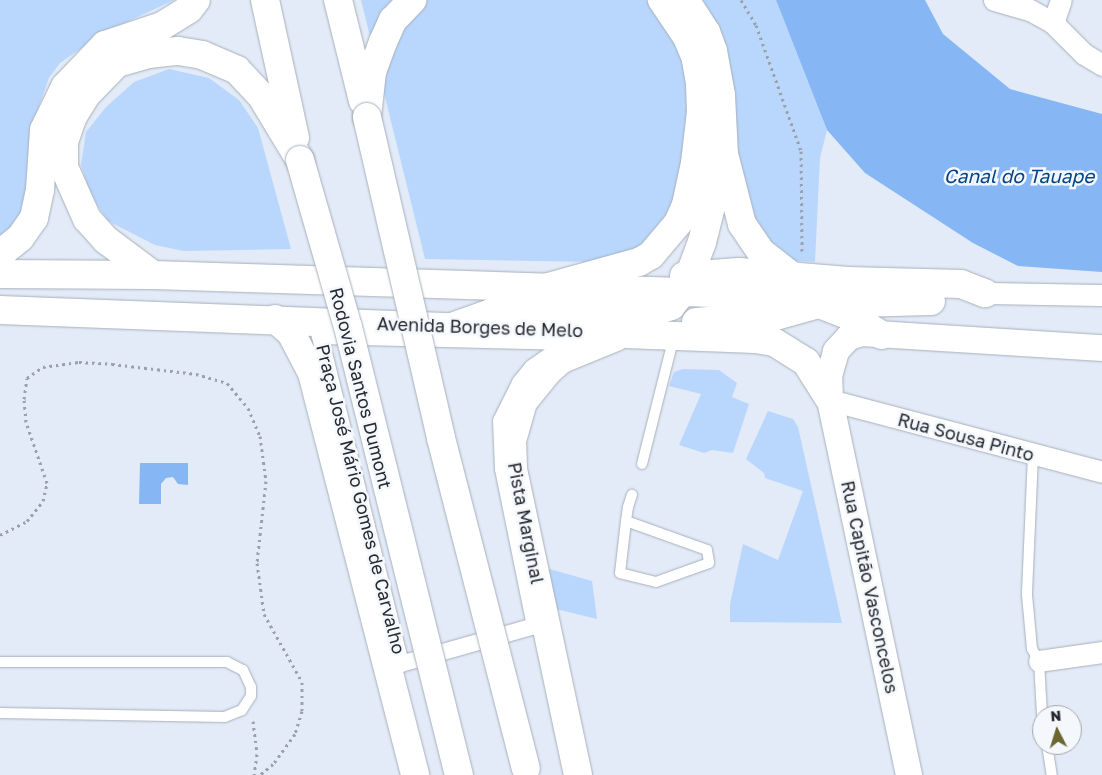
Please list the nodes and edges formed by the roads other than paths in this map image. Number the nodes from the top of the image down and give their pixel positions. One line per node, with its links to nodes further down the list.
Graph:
1 (196, 0): 10 (main road)
2 (265, 0): 14 (main road, Rodovia Santos Dumont)
3 (338, 0): 12 (main road)
4 (412, 0): 12 (main road)
5 (662, 0): 20 (main road)
6 (685, 0): 13 (main road)
7 (994, 0): 9 (street)
8 (1061, 0): 9 (street)
9 (1053, 23): 11 (street)
10 (146, 43): 14 (main road); 15 (main road); 18 (main road)
11 (1102, 66)
12 (366, 118): 44 (main road, bridge)
13 (724, 155): 16 (main road); 19 (main road)
14 (300, 160): 46 (main road, Rodovia Santos Dumont, bridge)
15 (0, 254)
16 (797, 266): 19 (main road); 21 (main road)
17 (0, 274): 18 (main road)
18 (153, 275): 20 (main road)
19 (688, 283): 20 (main road); 23 (main road); 26 (main road)
20 (545, 288)
21 (985, 293): 22 (street); 23 (main road)
22 (1102, 295)
23 (819, 304): 28 (main road); 29 (main road)
24 (0, 310): 25 (main road, Avenida Borges de Melo)
25 (275, 319): 26 (main road, Avenida Borges de Melo); 45 (main road)
26 (452, 327): 27 (main road, Avenida Borges de Melo)
27 (631, 332): 28 (main road, Avenida Borges de Melo); 47 (main road, Pista Marginal)
28 (675, 334): 32 (main road, Avenida Borges de Melo); 34 (lane)
29 (881, 335): 31 (street); 32 (street)
30 (569, 342): 30 (street, Praça José Mário Gomes de Carvalho)
31 (1102, 348)
32 (830, 400): 33 (street, Rua Sousa Pinto); 48 (street, Rua Capitão Vasconcelos)
33 (1033, 455): 35 (street, Rua Sousa Pinto); 39 (lane)
34 (642, 464)
35 (1102, 472)
36 (632, 495): 37 (lane)
37 (626, 521): 37 (lane)
38 (1102, 652): 39 (street)
39 (1039, 661): 41 (lane)
40 (0, 662): 42 (lane)
41 (1041, 705)
42 (0, 713)
43 (1049, 755): 49 (lane)
44 (527, 771)
45 (415, 775)
46 (459, 775)
47 (578, 775)
48 (909, 775)
49 (1052, 775)

